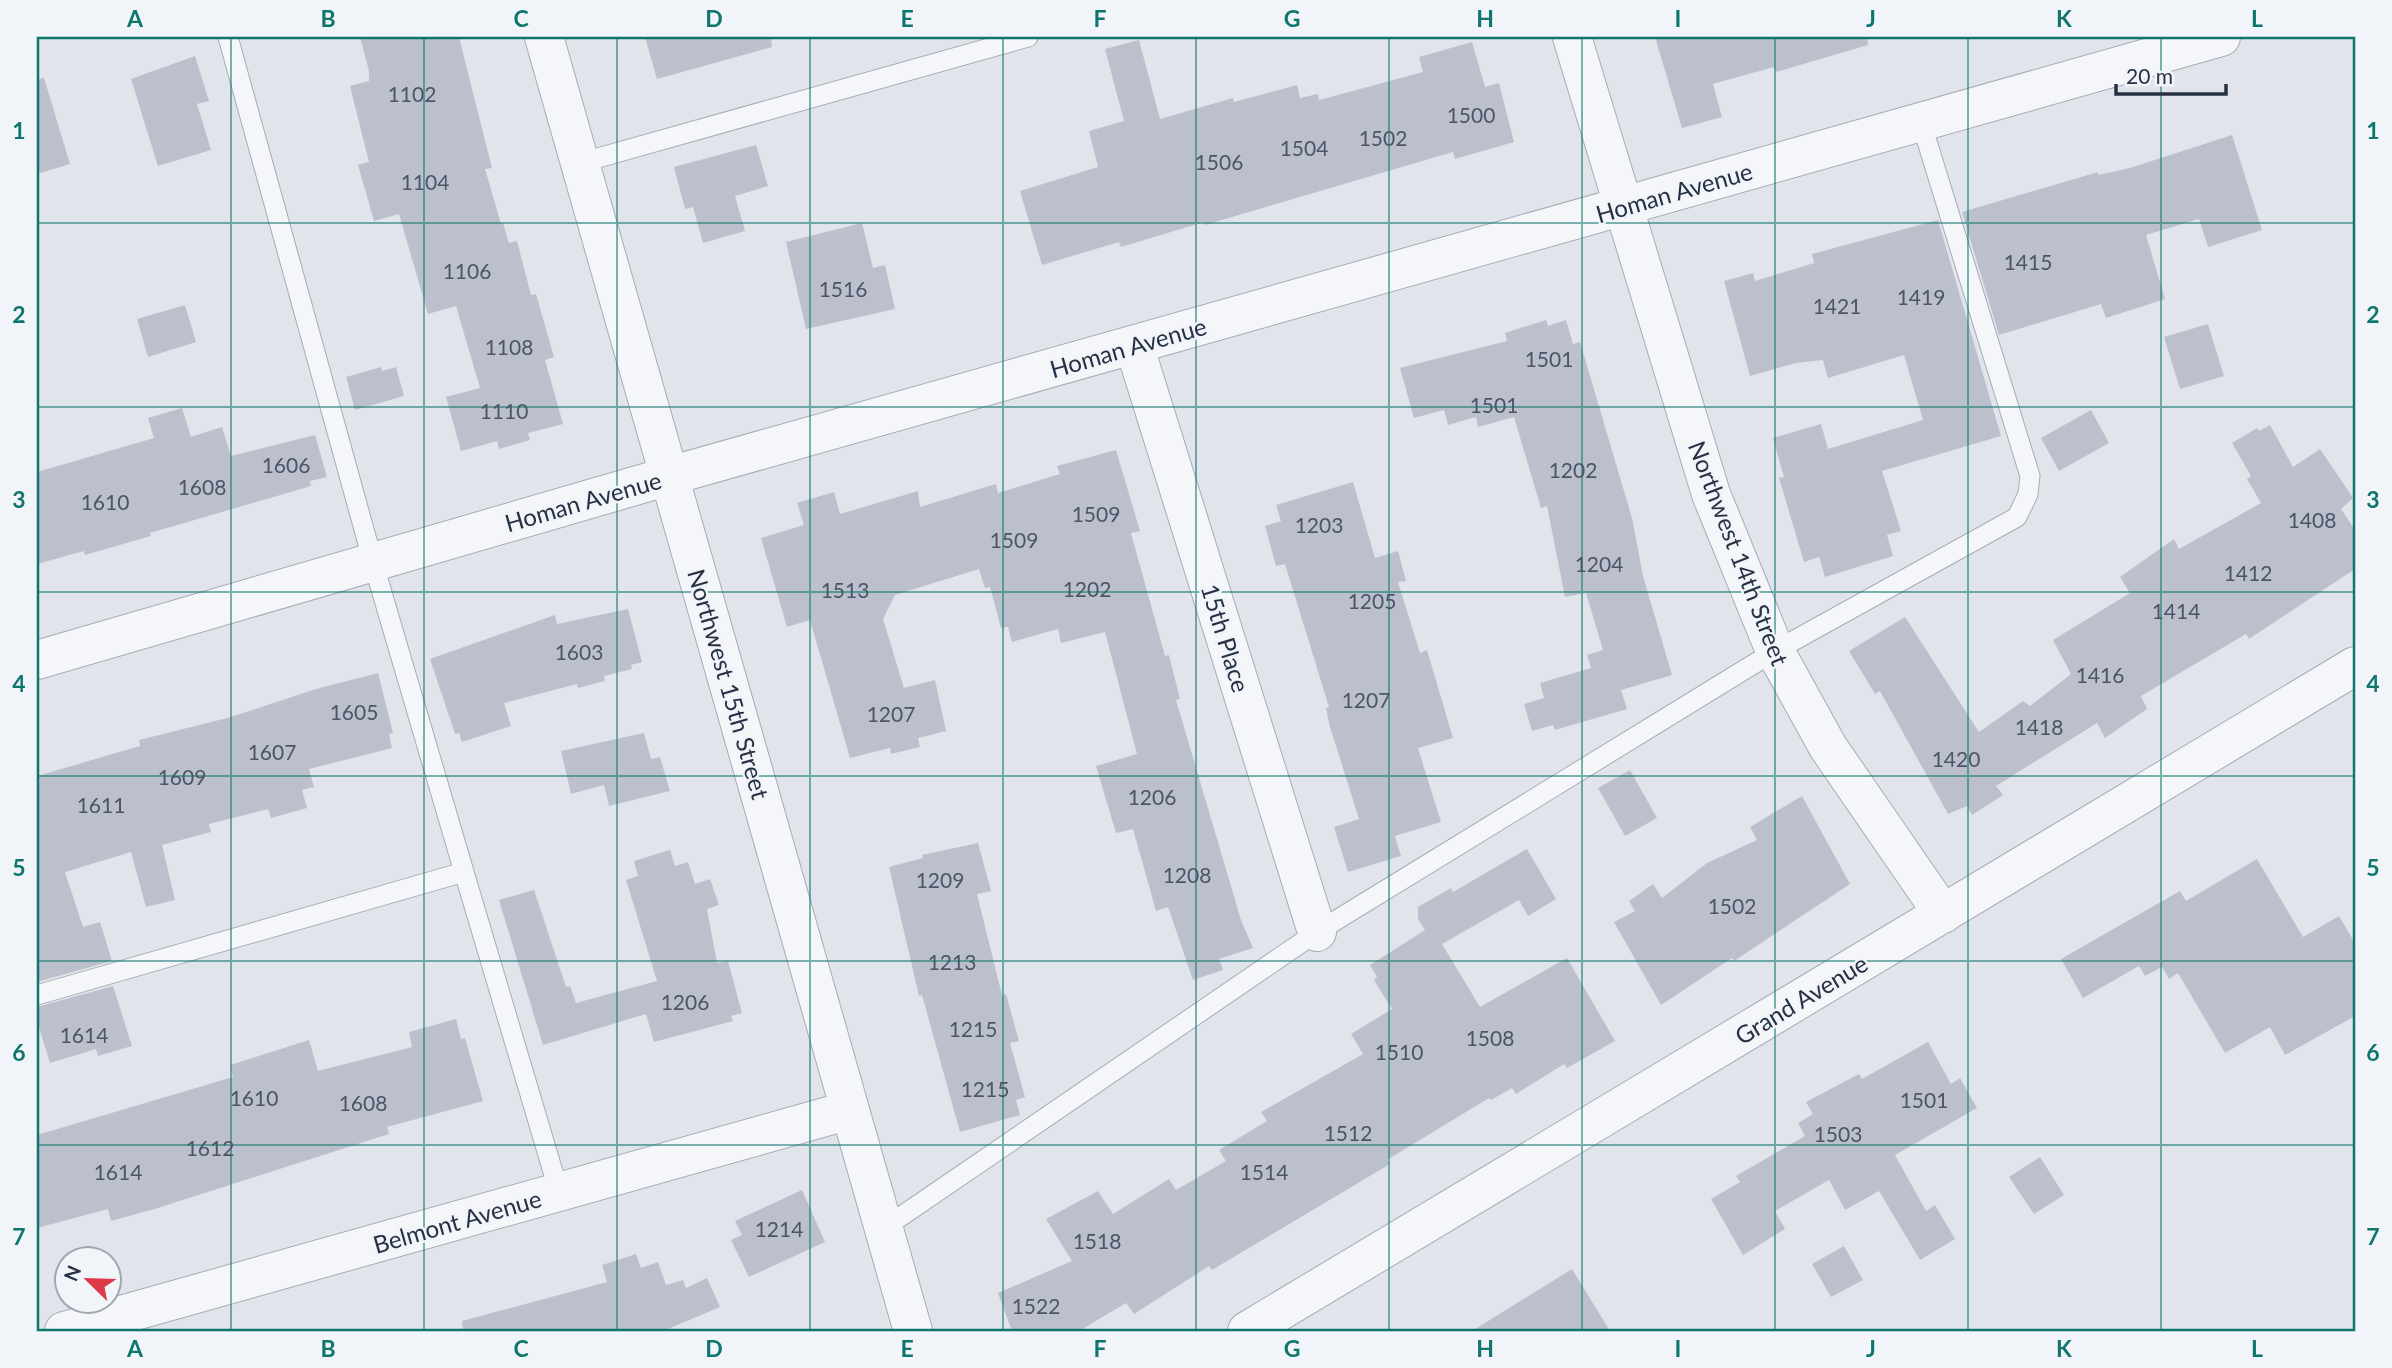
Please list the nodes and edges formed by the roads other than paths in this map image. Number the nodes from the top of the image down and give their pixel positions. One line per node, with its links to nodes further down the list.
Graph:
1 (228, 37): 11 (lane)
2 (544, 37): 7 (street, Northwest 15th Street)
3 (1028, 37): 7 (lane)
4 (1572, 37): 8 (street, Northwest 14th Street)
5 (2221, 37): 6 (street, Homan Avenue)
6 (1921, 122): 8 (street, Homan Avenue); 12 (lane)
7 (580, 163): 10 (street, Northwest 15th Street)
8 (1624, 206): 9 (street, Homan Avenue); 12 (street, Northwest 14th Street)
9 (1135, 345): 10 (street, Homan Avenue); 17 (street, 15th Place)
10 (669, 476): 11 (street, Homan Avenue); 19 (street, Northwest 15th Street)
11 (373, 562): 13 (street, Homan Avenue); 15 (lane)
12 (1775, 651): 16 (street, Northwest 14th Street); 17 (lane)
13 (37, 660)
14 (2355, 666): 16 (street, Grand Avenue)
15 (464, 872): 18 (lane); 20 (lane)
16 (1943, 914): 24 (street, Grand Avenue)
17 (1317, 932): 21 (lane)
18 (37, 995)
19 (850, 1111): 20 (street, Belmont Avenue); 21 (street, Northwest 15th Street)
20 (559, 1192): 22 (street, Belmont Avenue)
21 (884, 1228): 23 (street, Northwest 15th Street)
22 (64, 1331)
23 (913, 1331)
24 (1247, 1331)

